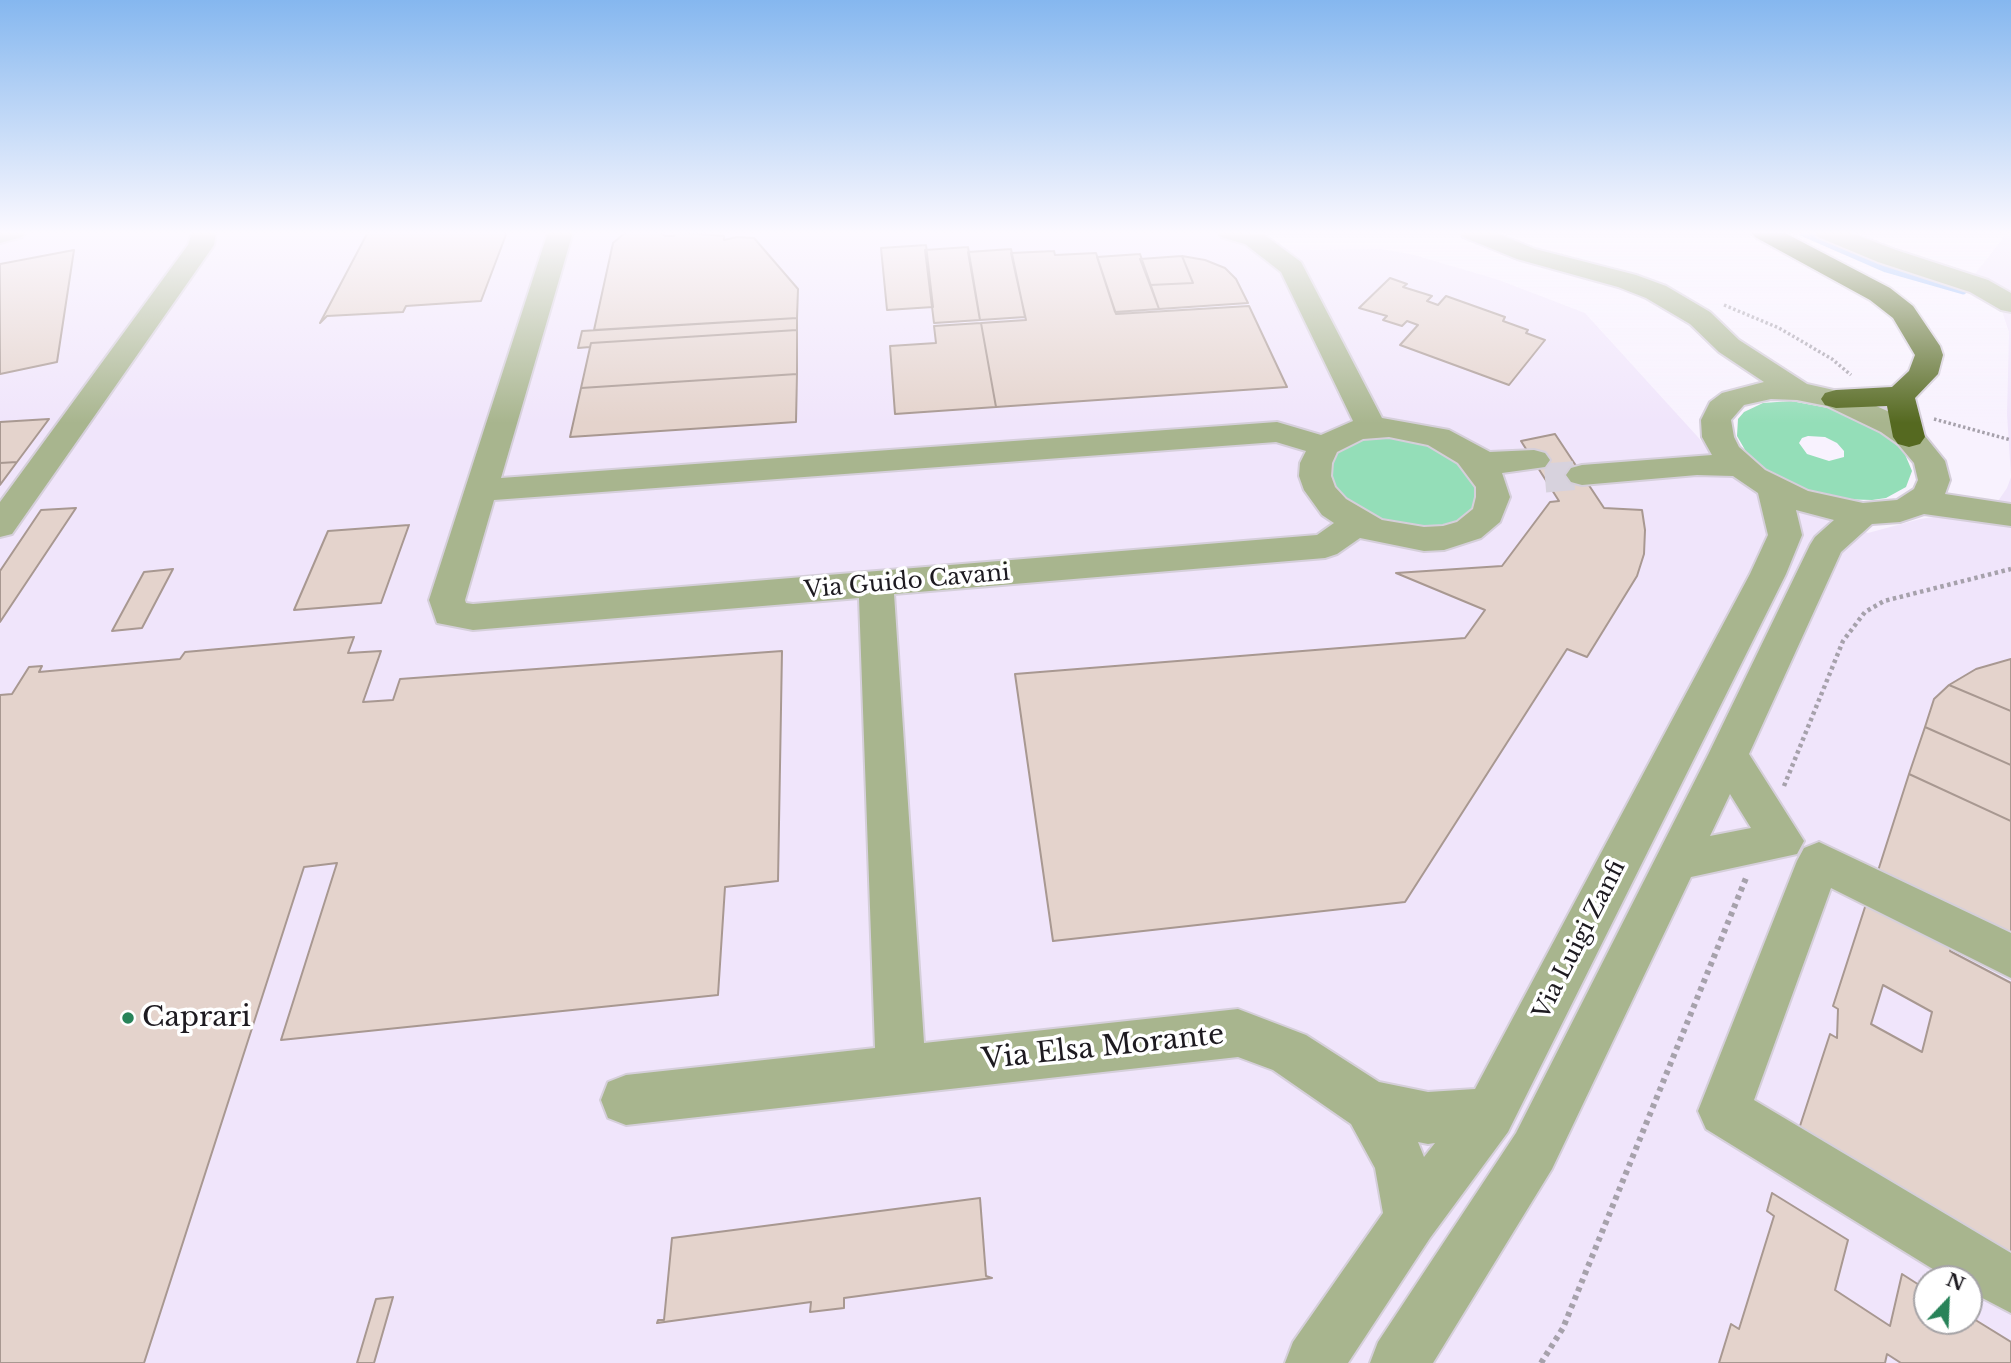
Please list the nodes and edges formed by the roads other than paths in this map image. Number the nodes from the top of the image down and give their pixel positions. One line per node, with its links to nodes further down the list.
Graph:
1 (165, 296): 22 (street)
2 (540, 296): 18 (street)
3 (1306, 296): 11 (street)
4 (1662, 296): 6 (street)
5 (1881, 296): 10 (highway)
6 (1729, 346): 7 (street); 8 (street)
7 (1797, 391): 8 (street); 9 (street)
8 (1749, 393): 12 (street)
9 (1836, 399): 10 (highway); 10 (street)
10 (1897, 410): 17 (street)
11 (1372, 428): 13 (street); 14 (street)
12 (1718, 437): 15 (street); 15 (street)
13 (1324, 446): 18 (street); 21 (street)
14 (1469, 456): 16 (street); 16 (street)
15 (1757, 477): 19 (street); 31 (street, Via Luigi Zanfi)
16 (1492, 487): 21 (street)
17 (1927, 488): 19 (street); 20 (street)
18 (479, 490): 23 (street, Via Guido Cavani)
19 (1863, 514): 24 (street)
20 (2004, 514)
21 (1357, 523): 23 (street, Via Guido Cavani)
22 (0, 526)
23 (876, 585): 28 (street)
24 (1728, 755): 25 (street); 26 (street)
25 (1782, 842): 26 (street); 27 (street); 33 (street)
26 (1676, 862): 35 (street)
27 (2011, 956)
28 (901, 1069): 29 (street, Via Elsa Morante); 30 (street, Via Elsa Morante)
29 (626, 1100)
30 (1369, 1106): 31 (street); 32 (street)
31 (1490, 1114): 32 (street, Via Luigi Zanfi)
32 (1411, 1219): 34 (street, Via Luigi Zanfi)
33 (2011, 1285)
34 (1314, 1363)
35 (1399, 1363)

